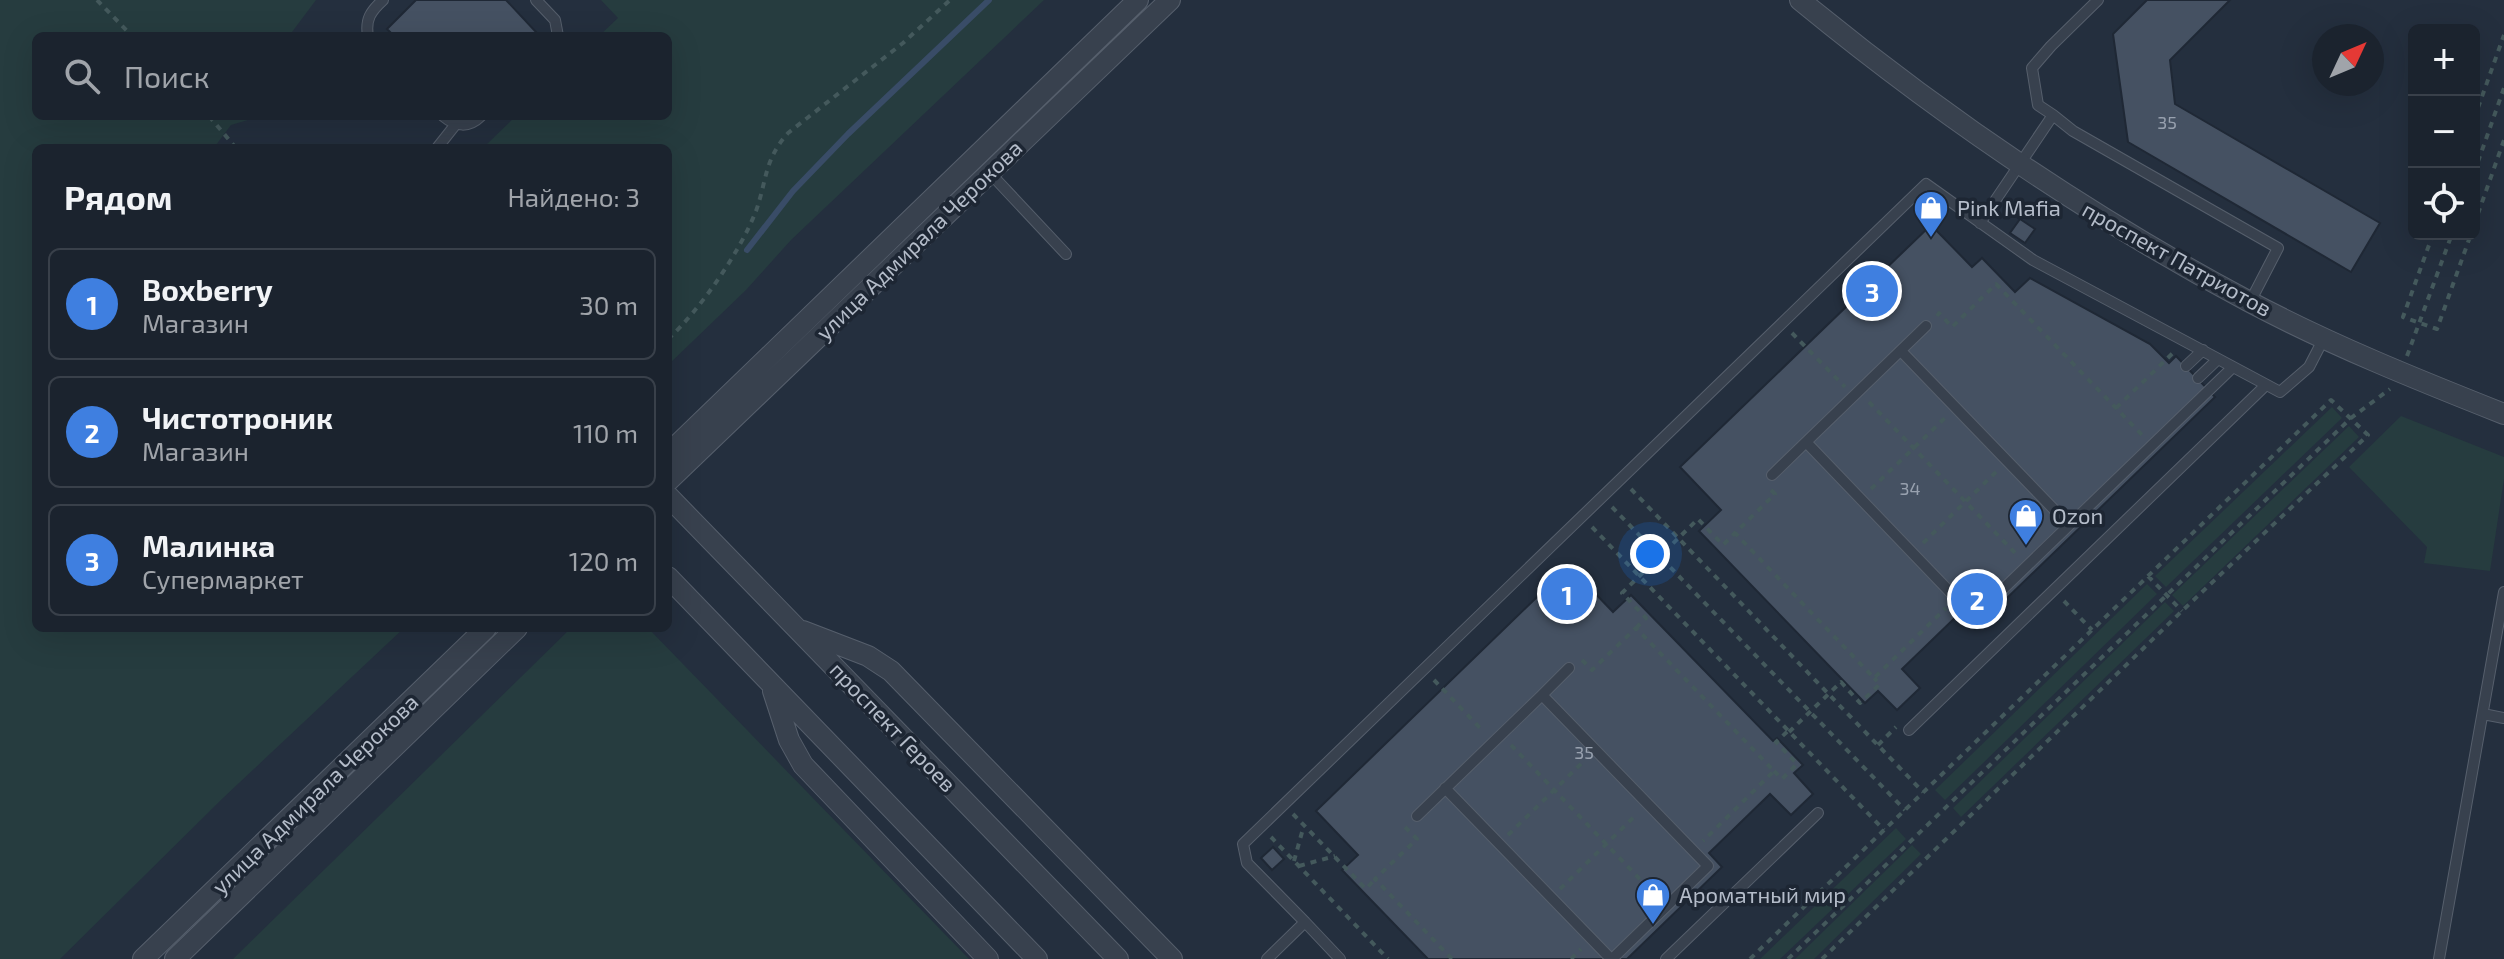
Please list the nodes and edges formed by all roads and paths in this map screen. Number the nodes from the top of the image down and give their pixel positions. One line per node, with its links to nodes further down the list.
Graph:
1 (97, 0): 9 (path)
2 (383, 0): 10 (lane)
3 (536, 0): 11 (lane)
4 (950, 0): 35 (path)
5 (1138, 0): 56 (street, улица Адмирала Черокова)
6 (1170, 0): 25 (street, улица Адмирала Черокова)
7 (1800, 0): 23 (street, проспект Патриотов)
8 (2098, 0): 15 (lane)
9 (128, 32)
10 (368, 32)
11 (557, 32)
12 (2504, 35): 14 (path)
13 (2504, 88): 24 (path)
14 (2480, 102)
15 (2053, 115): 23 (lane); 32 (lane)
16 (212, 120): 21 (path)
17 (450, 120): 19 (lane)
18 (477, 120): 19 (lane)
19 (456, 124): 22 (lane)
20 (2504, 140): 26 (path)
21 (233, 144)
22 (440, 144)
23 (2018, 165): 27 (lane); 32 (street, проспект Патриотов)
24 (2476, 168)
25 (990, 173): 31 (lane); 59 (street, улица Адмирала Черокова)
26 (2480, 208)
27 (1980, 223): 38 (lane); 60 (lane)
28 (2431, 240): 33 (path)
29 (2450, 240): 33 (path)
30 (2469, 240): 33 (path)
31 (1066, 254)
32 (2250, 302): 36 (street, проспект Патриотов)
33 (2421, 324): 42 (path)
34 (1926, 326): 39 (lane); 50 (path)
35 (672, 335)
36 (2324, 338): 46 (lane); 51 (street, проспект Патриотов)
37 (1805, 346): 48 (path)
38 (2203, 350): 40 (lane); 43 (lane)
39 (1901, 351): 48 (lane); 49 (lane)
40 (2218, 359): 44 (lane); 45 (lane)
41 (2166, 360): 50 (path)
42 (2405, 362)
43 (2186, 366)
44 (2233, 367): 46 (lane); 54 (lane)
45 (2198, 378)
46 (2266, 385): 75 (lane)
47 (2395, 385): 52 (path)
48 (1856, 394): 53 (lane); 55 (path)
49 (1955, 408): 55 (path); 57 (lane)
50 (2116, 408): 54 (path)
51 (2504, 414)
52 (2351, 418): 73 (path); 77 (path); 79 (path)
53 (1806, 442): 58 (lane); 62 (lane)
54 (2152, 445): 66 (lane)
55 (1914, 448): 62 (path); 64 (path)
56 (672, 450)
57 (2007, 461): 64 (path); 66 (lane)
58 (1772, 475): 67 (path)
59 (672, 477)
60 (1621, 479): 61 (lane); 68 (path)
61 (1602, 497): 65 (lane); 70 (path)
62 (1861, 499): 69 (lane)
63 (672, 500): 81 (street, проспект Героев)
64 (1966, 501): 69 (path); 71 (path)
65 (1582, 517): 72 (path); 102 (lane)
66 (2069, 525): 71 (lane)
67 (1735, 533): 68 (path); 86 (path)
68 (1678, 538): 70 (path); 89 (path)
69 (1912, 553): 78 (lane)
70 (1659, 557): 72 (path); 91 (path)
71 (2027, 565): 78 (lane)
72 (1639, 576): 80 (path); 95 (path)
73 (2148, 576): 77 (path); 82 (path)
74 (672, 581): 87 (street)
75 (2054, 590): 82 (path); 94 (lane)
76 (2504, 592): 92 (lane)
77 (2166, 595): 79 (path); 133 (path)
78 (1956, 598): 86 (path)
79 (2182, 611): 134 (path)
80 (1636, 628): 85 (path); 98 (path)
81 (797, 629): 124 (street, проспект Героев); 125 (street)
82 (2092, 630): 101 (path)
83 (482, 632): 120 (street, улица Адмирала Черокова)
84 (513, 632): 121 (street, улица Адмирала Черокова)
85 (1569, 668): 90 (lane)
86 (1874, 678): 89 (path)
87 (770, 684): 122 (street); 123 (street)
88 (1442, 689): 96 (path)
89 (1829, 694): 91 (path); 101 (path)
90 (1542, 695): 96 (lane); 97 (lane)
91 (1810, 712): 95 (path); 104 (path)
92 (2483, 714): 93 (lane); 135 (lane)
93 (2504, 718)
94 (1909, 730)
95 (1789, 731): 98 (path); 109 (path)
96 (1497, 738): 99 (lane); 100 (path)
97 (1596, 750): 100 (path); 103 (lane)
98 (1774, 771): 112 (path)
99 (1445, 788): 106 (lane); 110 (lane)
100 (1554, 790): 110 (path); 111 (path)
101 (1923, 792): 104 (path)
102 (1284, 804): 107 (path); 108 (lane)
103 (1648, 804): 111 (path); 112 (lane)
104 (1905, 810): 109 (path)
105 (1818, 813): 131 (lane)
106 (1417, 816): 116 (path)
107 (1304, 825): 113 (path); 114 (path)
108 (1261, 827): 114 (path); 119 (lane)
109 (1884, 830): 132 (path)
110 (1499, 844): 117 (lane)
111 (1606, 844): 117 (path); 118 (path)
112 (1692, 851): 118 (lane)
113 (1335, 856): 115 (path); 116 (path)
114 (1294, 861): 115 (path)
115 (1299, 866): 128 (path)
116 (1375, 879): 129 (path)
117 (1551, 897): 130 (lane)
118 (1667, 906): 130 (lane)
119 (1305, 922): 126 (lane); 127 (lane)
120 (143, 959)
121 (175, 959)
122 (988, 959)
123 (1037, 959)
124 (1118, 959)
125 (1172, 959)
126 (1267, 959)
127 (1340, 959)
128 (1388, 959)
129 (1452, 959)
130 (1611, 959)
131 (1666, 959)
132 (1750, 959)
133 (1788, 959)
134 (1822, 959)
135 (2439, 959)

